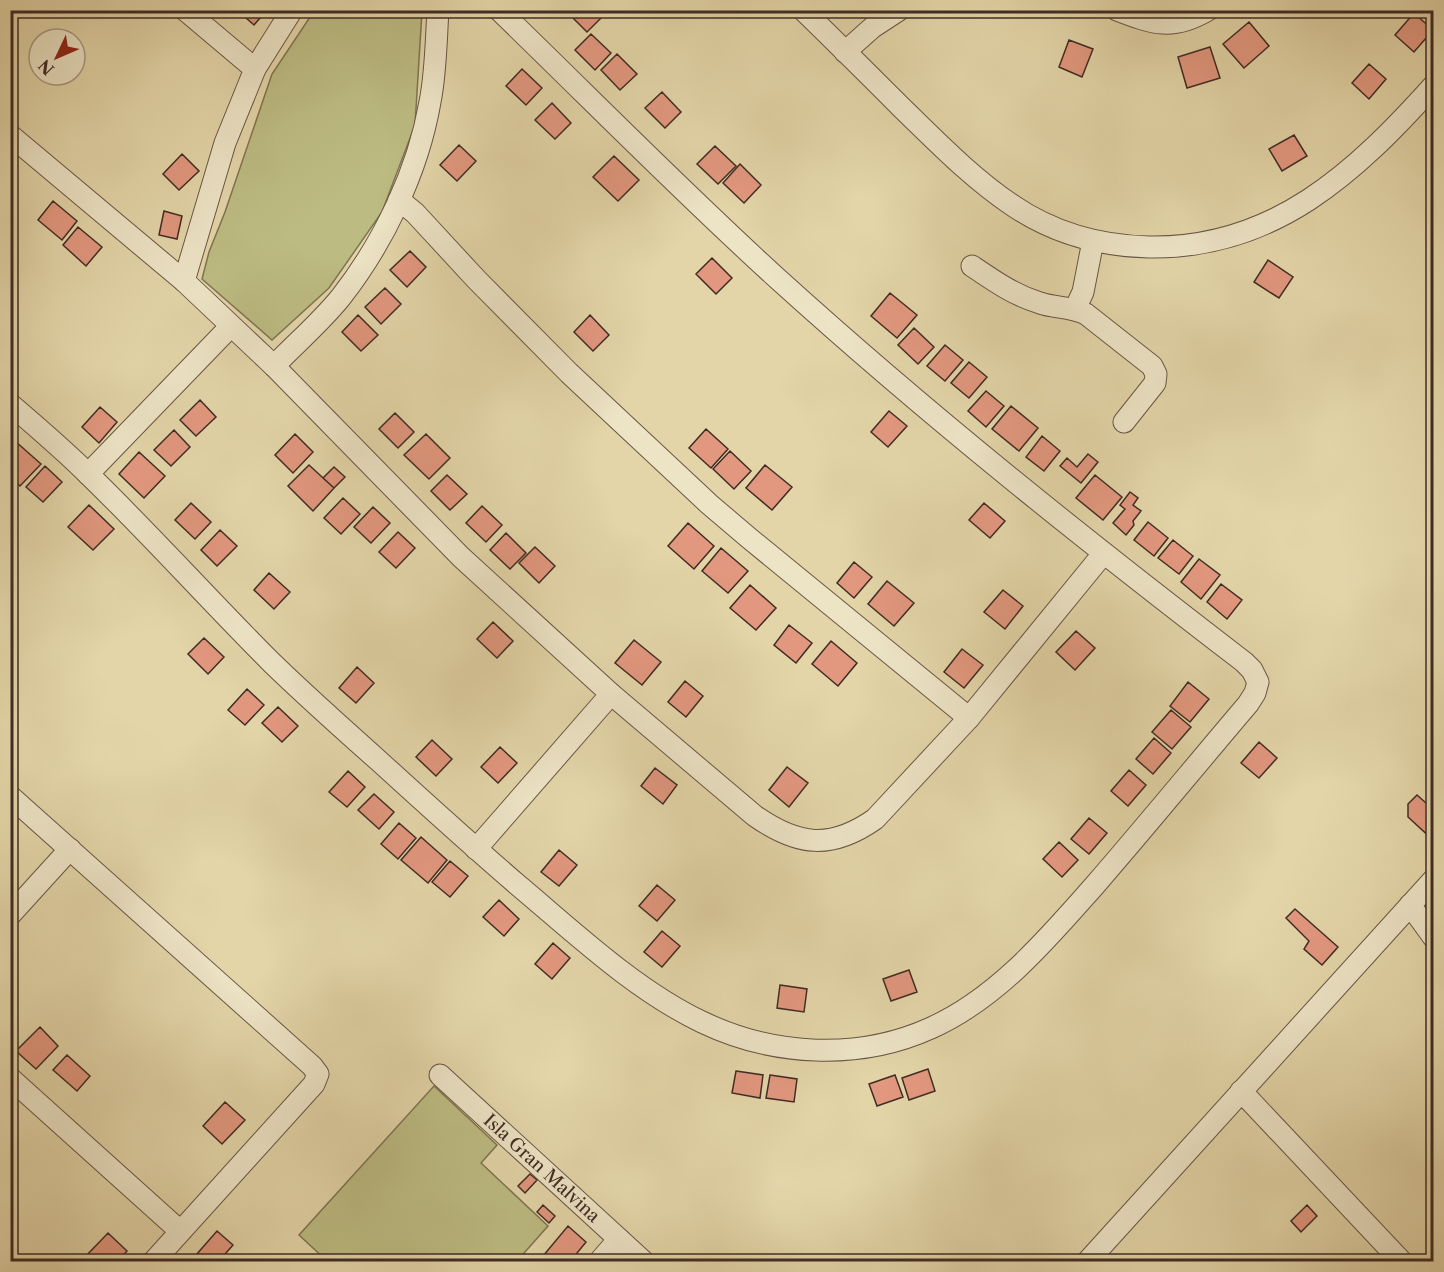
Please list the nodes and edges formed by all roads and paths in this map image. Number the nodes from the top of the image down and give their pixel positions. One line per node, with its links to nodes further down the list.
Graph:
1 (185, 10): 10 (street)
2 (292, 10): 10 (street)
3 (438, 10): 13 (street)
4 (499, 10): 23 (street)
5 (803, 10): 9 (street)
6 (899, 10): 9 (street)
7 (1117, 10): 8 (street)
8 (1208, 10)
9 (845, 52): 14 (street)
10 (255, 69): 16 (street)
11 (1434, 85): 14 (street)
12 (10, 135): 16 (street)
13 (399, 200): 19 (street); 25 (street)
14 (1093, 241): 17 (street)
15 (972, 266): 17 (street)
16 (184, 281): 18 (street)
17 (1075, 309): 21 (street)
18 (230, 327): 19 (street); 22 (street)
19 (274, 366): 24 (street)
20 (10, 404): 22 (street)
21 (1124, 422)
22 (88, 474): 28 (street)
23 (1103, 554): 25 (street); 28 (street)
24 (611, 694): 25 (street); 28 (street)
25 (969, 718)
26 (10, 796): 27 (street)
27 (70, 849): 31 (street); 36 (street)
28 (476, 849)
29 (1434, 879): 30 (street)
30 (1410, 905): 32 (street); 35 (street)
31 (10, 915)
32 (1434, 938)
33 (440, 1075): 37 (street, Isla Gran Malvina)
34 (10, 1078): 36 (street)
35 (1241, 1091): 38 (street); 42 (street)
36 (180, 1231): 39 (street)
37 (619, 1239): 40 (street); 41 (street, Isla Gran Malvina)
38 (1094, 1259)
39 (153, 1262)
40 (599, 1262)
41 (644, 1262)
42 (1402, 1262)

